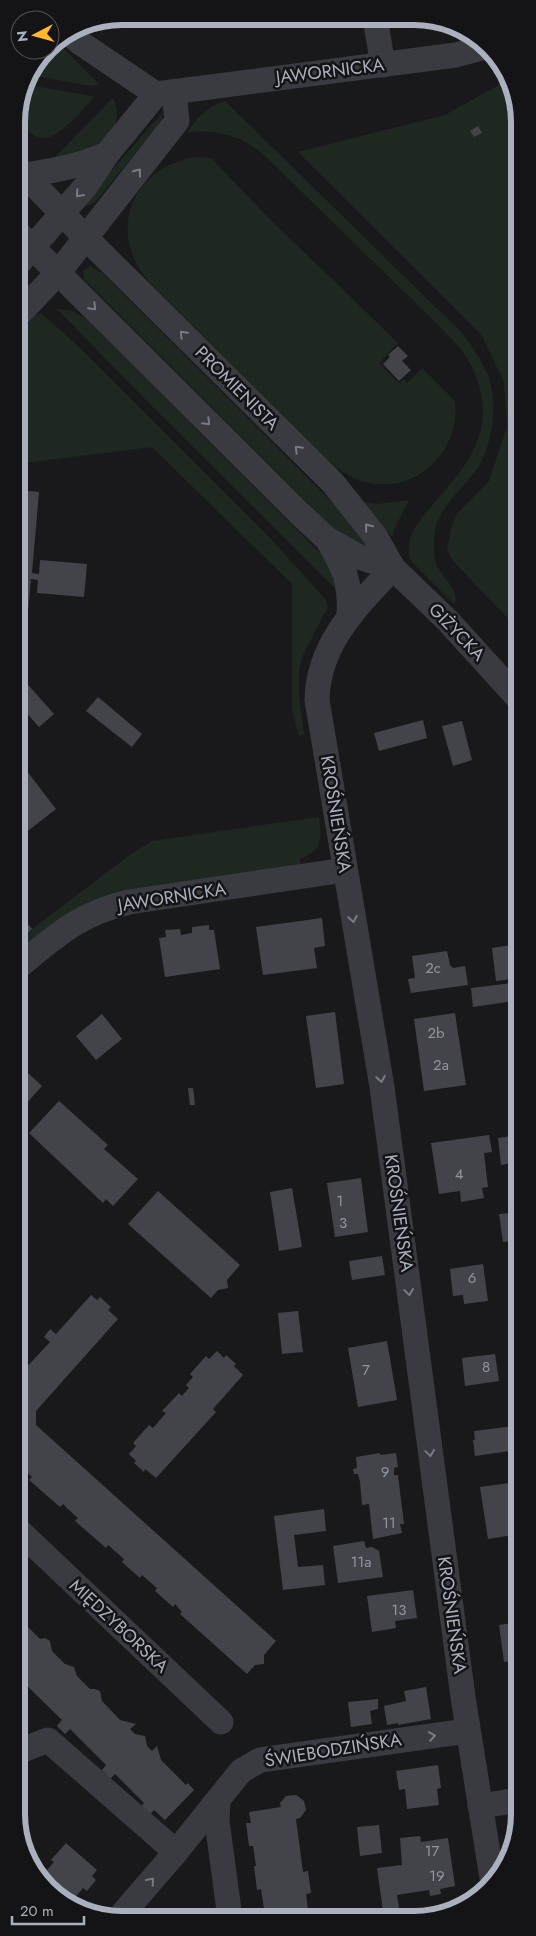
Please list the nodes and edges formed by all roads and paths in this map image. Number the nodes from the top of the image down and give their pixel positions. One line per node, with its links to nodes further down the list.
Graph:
1 (376, 25): 4 (street)
2 (75, 37): 5 (street)
3 (478, 49): 4 (street, JAWORNICKA)
4 (383, 65): 5 (street, JAWORNICKA)
5 (165, 93): 6 (street); 10 (street, one-way to 5)
6 (107, 154): 7 (street); 9 (street, one-way to 9)
7 (25, 170)
8 (25, 173): 9 (street, PROMIENISTA)
9 (62, 213): 10 (street, PROMIENISTA); 11 (street)
10 (86, 238): 13 (street); 16 (street, PROMIENISTA, one-way to 10)
11 (25, 245)
12 (25, 250): 13 (street)
13 (58, 273): 14 (street); 15 (street, one-way to 15)
14 (25, 307)
15 (327, 539): 16 (street); 17 (street)
16 (393, 568): 17 (street, KROŚNIEŃSKA); 18 (street, GIŻYCKA)
17 (349, 615): 19 (street, KROŚNIEŃSKA)
18 (511, 690)
19 (345, 870): 20 (street, JAWORNICKA); 23 (street, KROŚNIEŃSKA, one-way to 23)
20 (25, 962)
21 (25, 1537): 22 (street, MIĘDZYBORSKA)
22 (220, 1722)
23 (467, 1731): 25 (street, ŚWIEBODZIŃSKA, one-way to 23); 27 (street, KROŚNIEŃSKA)
24 (25, 1749): 28 (street)
25 (218, 1800): 28 (street, ŚWIEBODZIŃSKA); 31 (street)
26 (511, 1801): 27 (street)
27 (480, 1806): 29 (street, KROŚNIEŃSKA)
28 (176, 1852): 30 (street, ŚWIEBODZIŃSKA, one-way to 28)
29 (491, 1873)
30 (125, 1911)
31 (229, 1911)

